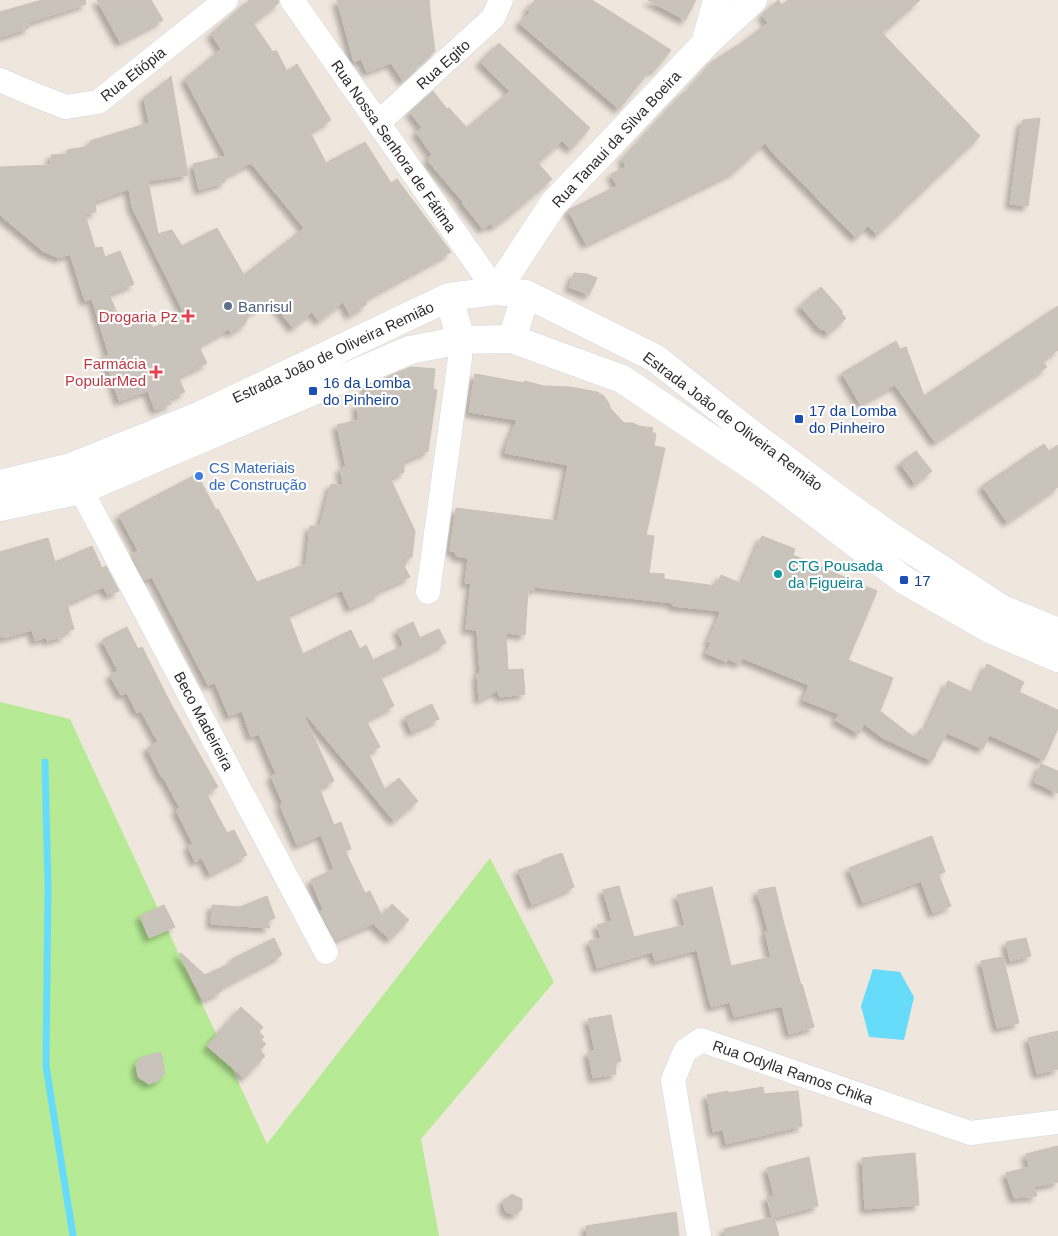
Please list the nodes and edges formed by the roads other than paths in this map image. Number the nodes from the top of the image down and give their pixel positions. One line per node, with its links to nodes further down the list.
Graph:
1 (226, 0): 7 (street, Rua Etiópia)
2 (292, 0): 8 (street, Rua Nossa Senhora de Fátima)
3 (501, 0): 8 (street, Rua Egito)
4 (717, 0): 6 (main road)
5 (753, 0): 6 (main road, Rua Tanaui da Silva Boeira)
6 (705, 44): 9 (main road, Rua Tanaui da Silva Boeira)
7 (0, 80)
8 (378, 123): 9 (street, Rua Nossa Senhora de Fátima)
9 (496, 291): 10 (main road, Estrada João de Oliveira Remião); 11 (main road, Estrada João de Oliveira Remião)
10 (526, 294): 12 (main road); 18 (main road, Estrada João de Oliveira Remião)
11 (449, 297): 13 (main road); 14 (main road, Estrada João de Oliveira Remião)
12 (512, 339): 13 (main road, Estrada João de Oliveira Remião); 19 (main road, Estrada João de Oliveira Remião)
13 (461, 340): 15 (main road, Estrada João de Oliveira Remião); 17 (street)
14 (0, 484)
15 (81, 490): 16 (main road, Estrada João de Oliveira Remião); 20 (street, Beco Madeireira)
16 (0, 507)
17 (428, 592)
18 (1058, 632)
19 (1058, 658)
20 (326, 952)
21 (1058, 1122): 22 (street, Rua Odylla Ramos Chika)
22 (699, 1236)

